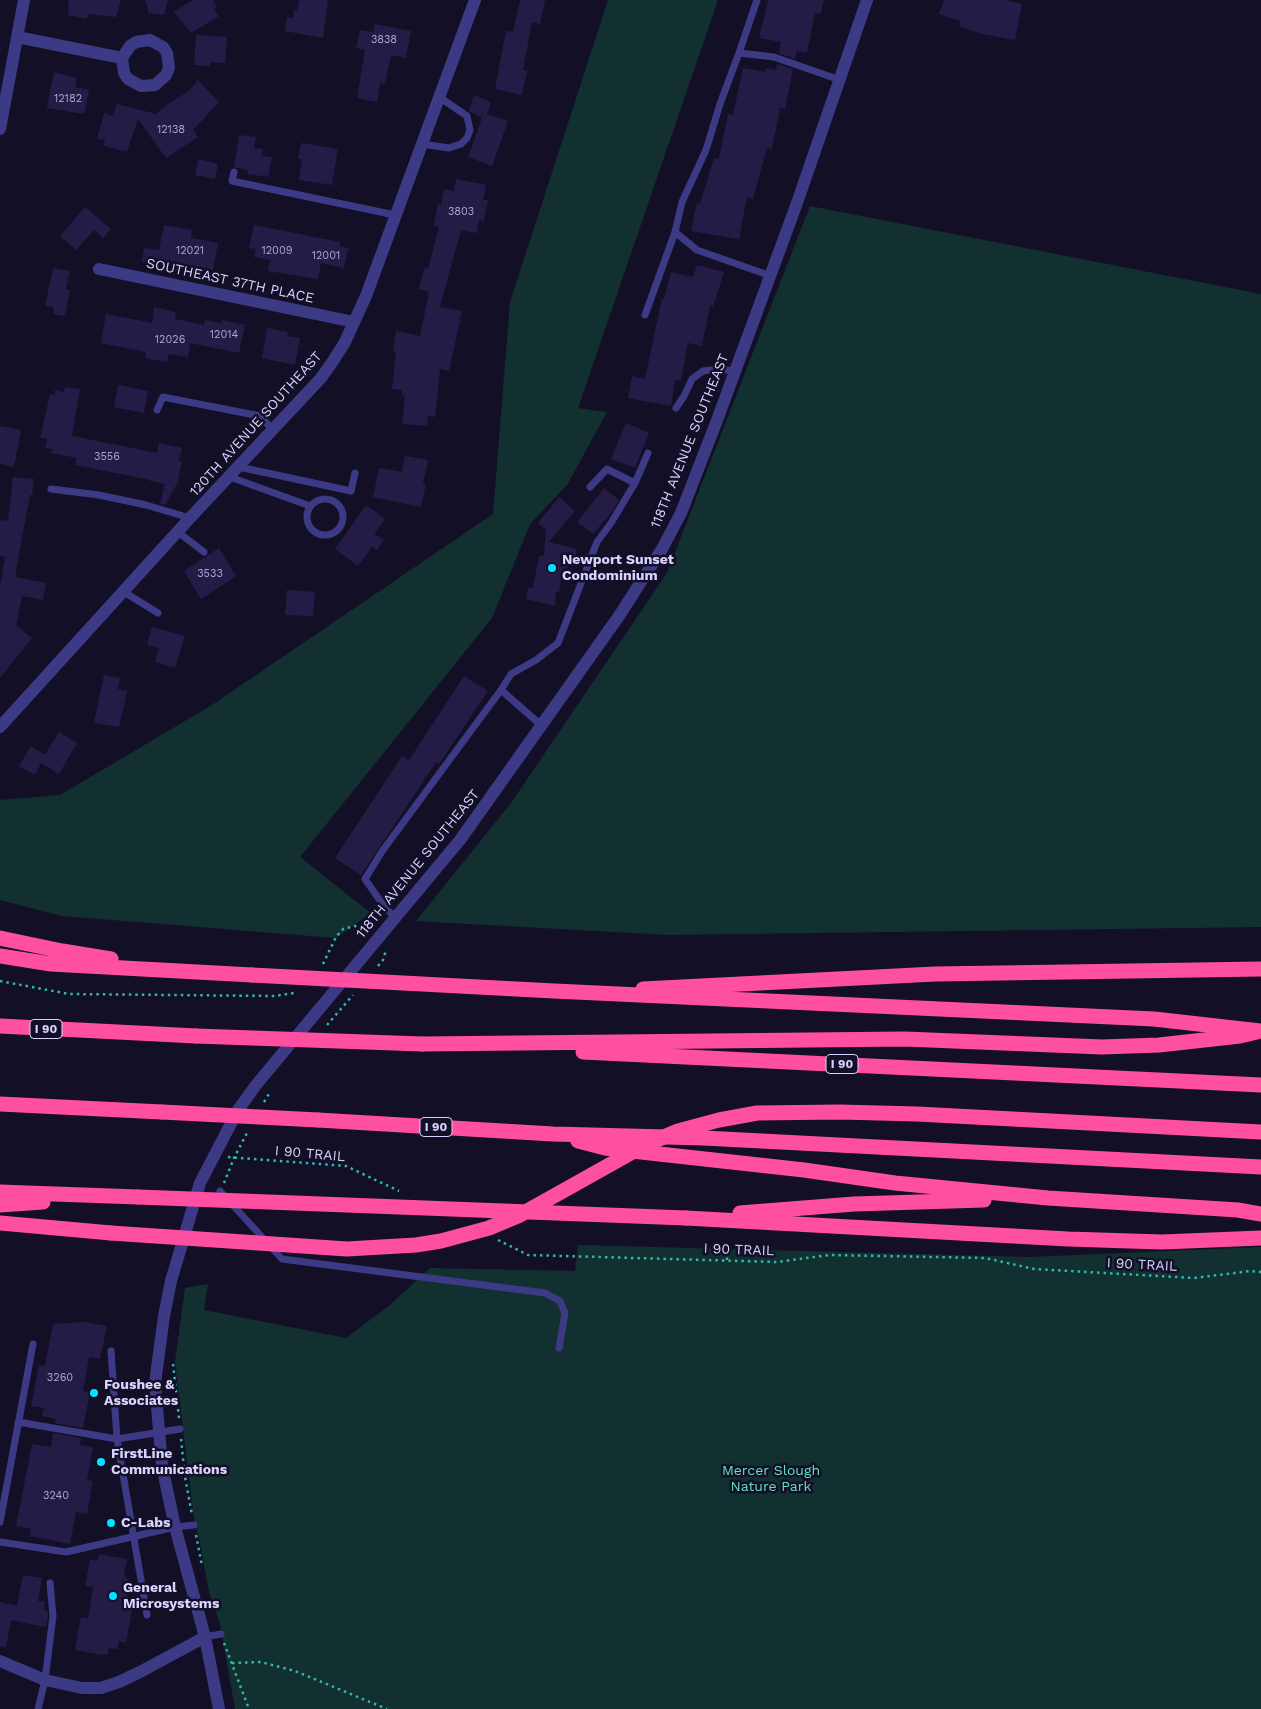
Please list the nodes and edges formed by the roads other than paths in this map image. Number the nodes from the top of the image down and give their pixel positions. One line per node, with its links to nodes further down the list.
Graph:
1 (24, 0): 5 (street)
2 (475, 0): 9 (street, 120TH AVENUE SOUTHEAST)
3 (756, 0): 6 (lane)
4 (867, 0): 8 (street, 118TH AVENUE SOUTHEAST)
5 (17, 37): 7 (street); 10 (street)
6 (739, 53): 8 (lane); 14 (lane)
7 (122, 58)
8 (840, 80): 16 (street, 118TH AVENUE SOUTHEAST)
9 (439, 98): 11 (street, 120TH AVENUE SOUTHEAST); 11 (lane)
10 (0, 129)
11 (422, 144): 13 (street, 120TH AVENUE SOUTHEAST)
12 (234, 172): 13 (lane)
13 (396, 215): 18 (street, 120TH AVENUE SOUTHEAST)
14 (675, 232): 16 (lane); 17 (lane)
15 (99, 269): 18 (street, SOUTHEAST 37TH PLACE)
16 (770, 276): 19 (street, 118TH AVENUE SOUTHEAST)
17 (645, 316)
18 (354, 322): 22 (street, 120TH AVENUE SOUTHEAST)
19 (735, 371): 20 (lane); 36 (street, 118TH AVENUE SOUTHEAST)
20 (676, 408)
21 (157, 410): 22 (lane)
22 (273, 430): 24 (street, 120TH AVENUE SOUTHEAST)
23 (648, 453): 26 (lane)
24 (234, 472): 25 (lane); 29 (lane); 30 (street, 120TH AVENUE SOUTHEAST)
25 (355, 473)
26 (635, 483): 27 (lane); 35 (lane)
27 (590, 487)
28 (51, 490): 30 (lane)
29 (310, 506): 29 (lane)
30 (190, 518): 31 (street, 120TH AVENUE SOUTHEAST)
31 (178, 532): 32 (lane); 33 (street, 120TH AVENUE SOUTHEAST)
32 (204, 552)
33 (124, 592): 34 (lane); 37 (street, 120TH AVENUE SOUTHEAST)
34 (158, 613)
35 (501, 690): 36 (lane); 38 (lane)
36 (541, 725): 38 (street, 118TH AVENUE SOUTHEAST)
37 (0, 727)
38 (396, 917): 68 (street, 118TH AVENUE SOUTHEAST)
39 (0, 938): 42 (highway)
40 (0, 956): 42 (highway)
41 (1261, 969): 43 (highway, bridge)
42 (191, 972): 43 (highway, bridge)
43 (554, 991): 47 (highway, bridge)
44 (0, 1020): 46 (highway)
45 (0, 1026): 46 (highway, I 90)
46 (92, 1031): 48 (highway, I 90, bridge)
47 (1261, 1031): 48 (highway, bridge)
48 (422, 1044): 49 (highway, I 90)
49 (1261, 1085)
50 (0, 1104): 52 (highway, I 90, bridge)
51 (1261, 1132): 61 (highway, bridge)
52 (553, 1134): 53 (highway, I 90, bridge); 57 (highway, bridge)
53 (1261, 1167)
54 (220, 1191): 64 (lane)
55 (0, 1192): 56 (highway)
56 (100, 1197): 58 (highway); 60 (highway, bridge)
57 (1048, 1198): 59 (highway); 60 (highway)
58 (0, 1205)
59 (1261, 1214)
60 (686, 1218): 62 (highway)
61 (0, 1223)
62 (1261, 1238)
63 (33, 1344): 66 (lane)
64 (559, 1348)
65 (111, 1351): 69 (lane)
66 (18, 1422): 69 (lane); 70 (lane)
67 (180, 1429): 68 (lane)
68 (158, 1432): 69 (lane); 72 (street, 118TH AVENUE SOUTHEAST)
69 (118, 1439): 73 (lane)
70 (0, 1522)
71 (194, 1525): 72 (lane)
72 (175, 1527): 73 (lane); 78 (street, 118TH AVENUE SOUTHEAST)
73 (133, 1537): 74 (lane); 76 (lane)
74 (0, 1542)
75 (50, 1583): 80 (lane)
76 (147, 1614)
77 (221, 1634): 78 (lane)
78 (205, 1637): 80 (street); 82 (street, 118TH AVENUE SOUTHEAST)
79 (0, 1661): 80 (street)
80 (45, 1680): 81 (lane)
81 (38, 1709)
82 (219, 1709)

